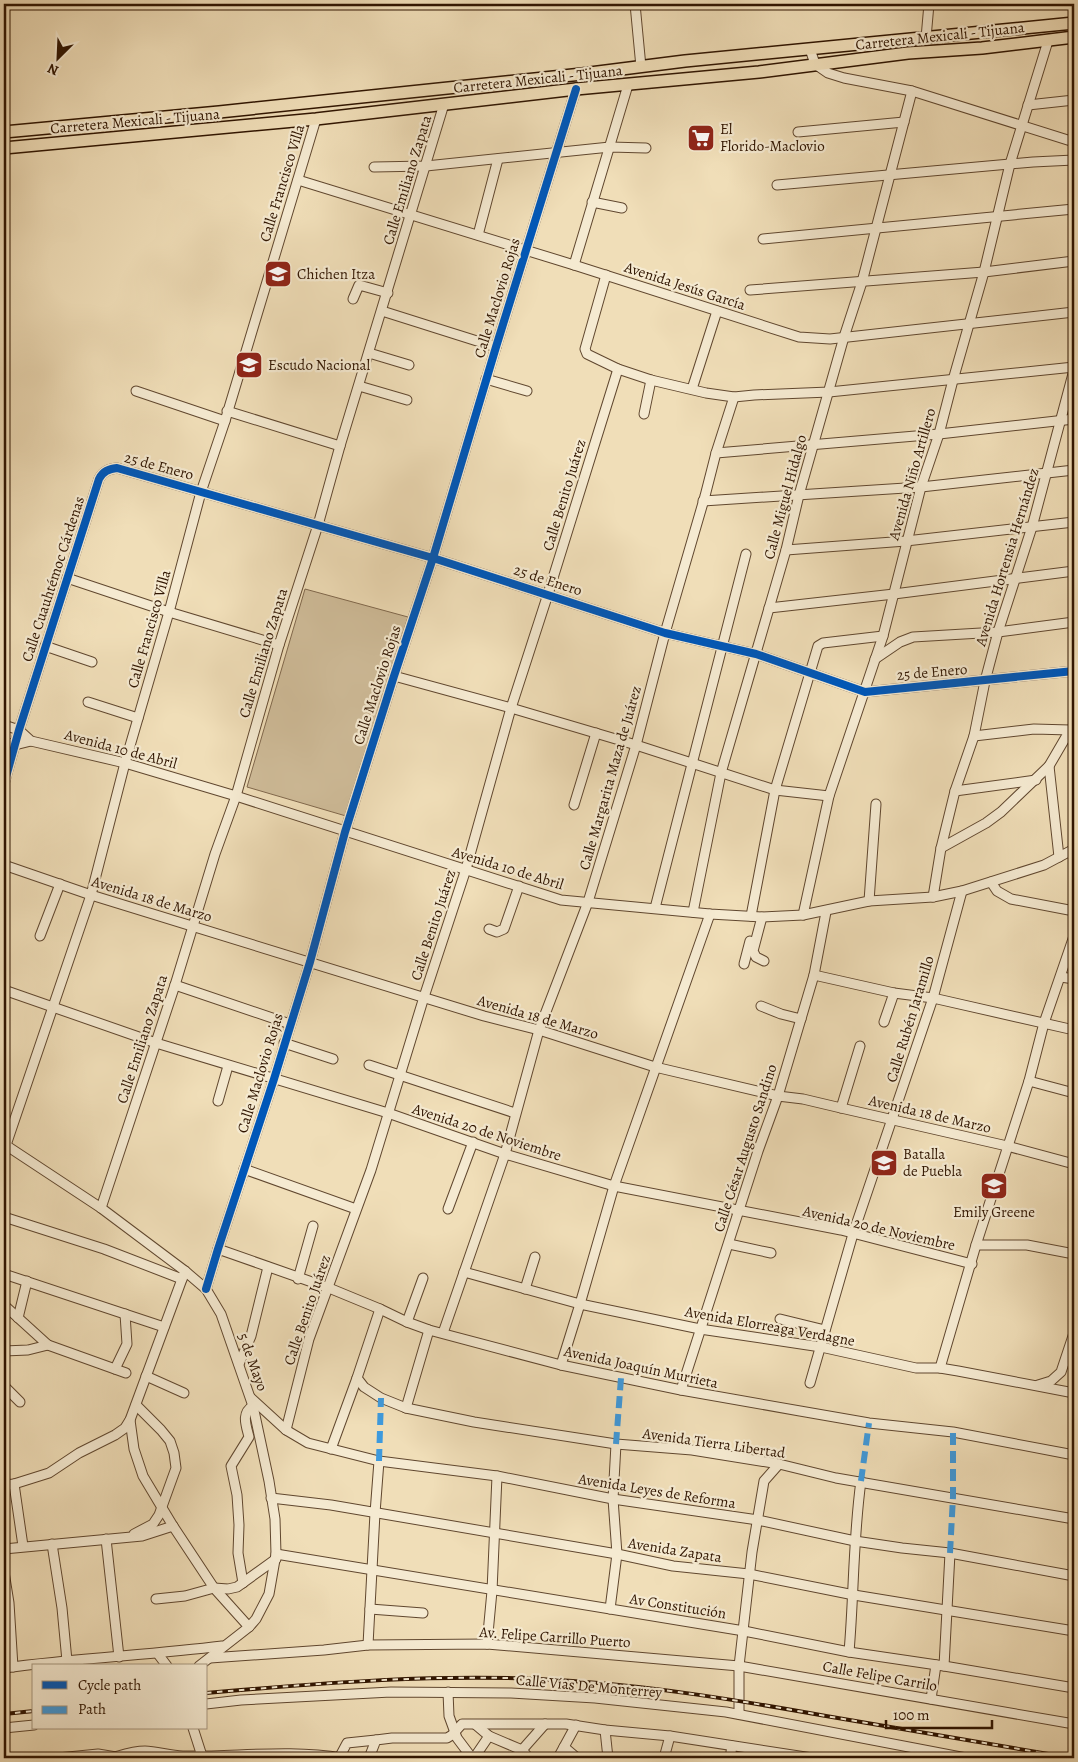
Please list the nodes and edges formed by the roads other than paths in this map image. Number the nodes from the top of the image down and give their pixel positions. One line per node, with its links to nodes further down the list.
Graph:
1 (635, 4): 9 (street)
2 (929, 4): 4 (street)
3 (1074, 23): 4 (main road, Carretera Mexicali - Tijuana)
4 (926, 38): 7 (main road, Carretera Mexicali - Tijuana)
5 (1074, 38): 6 (main road, Carretera Mexicali - Tijuana)
6 (1048, 41): 8 (main road, Carretera Mexicali - Tijuana); 15 (street, Avenida Niño Artillero)
7 (810, 49): 8 (street); 9 (main road, Carretera Mexicali - Tijuana)
8 (815, 64): 10 (main road, Carretera Mexicali - Tijuana); 12 (street)
9 (641, 67): 19 (main road, Carretera Mexicali - Tijuana)
10 (628, 85): 11 (main road, Carretera Mexicali - Tijuana); 22 (street)
11 (576, 89): 14 (main road, Carretera Mexicali - Tijuana); 25 (street, Calle Maclovio Rojas)
12 (912, 91): 17 (street, Calle Miguel Hidalgo); 18 (street)
13 (1074, 100): 15 (street)
14 (444, 104): 16 (main road, Carretera Mexicali - Tijuana); 29 (street, Calle Emiliano Zapata)
15 (1028, 105): 18 (street, Avenida Niño Artillero)
16 (316, 118): 23 (main road, Carretera Mexicali - Tijuana); 32 (street, Calle Francisco Villa)
17 (904, 122): 20 (street); 31 (street, Calle Miguel Hidalgo)
18 (1022, 127): 21 (street); 28 (street, Avenida Niño Artillero)
19 (4, 132)
20 (798, 132)
21 (1074, 142)
22 (610, 146): 24 (street); 25 (street); 34 (street)
23 (4, 148)
24 (646, 148)
25 (557, 152): 26 (street); 42 (street, Calle Maclovio Rojas)
26 (498, 159): 29 (street); 40 (street)
27 (1074, 160): 28 (street)
28 (1010, 164): 31 (street); 38 (street, Avenida Niño Artillero)
29 (426, 166): 30 (street); 37 (street, Calle Emiliano Zapata)
30 (374, 167)
31 (891, 174): 33 (street); 39 (street, Calle Miguel Hidalgo)
32 (298, 180): 37 (street, Avenida Jesús García); 71 (street, Calle Francisco Villa)
33 (777, 185)
34 (592, 202): 35 (street); 44 (street)
35 (622, 208)
36 (1074, 209): 38 (street)
37 (411, 214): 40 (street, Avenida Jesús García); 49 (street, Calle Emiliano Zapata)
38 (997, 216): 39 (street); 45 (street, Avenida Niño Artillero)
39 (875, 229): 41 (street); 47 (street, Calle Miguel Hidalgo)
40 (478, 235): 42 (street, Avenida Jesús García)
41 (763, 239)
42 (526, 250): 44 (street, Avenida Jesús García); 56 (street, Calle Maclovio Rojas)
43 (1074, 261): 45 (street)
44 (574, 265): 46 (street, Avenida Jesús García)
45 (984, 272): 47 (street); 54 (street, Avenida Niño Artillero)
46 (606, 275): 51 (street, Avenida Jesús García); 59 (street)
47 (862, 282): 48 (street); 55 (street, Calle Miguel Hidalgo)
48 (750, 290)
49 (388, 293): 50 (street); 52 (street, Calle Emiliano Zapata)
50 (352, 299)
51 (717, 311): 55 (street, Avenida Jesús García); 65 (street)
52 (382, 312): 56 (street); 57 (street, Calle Emiliano Zapata)
53 (1074, 312): 54 (street, Avenida Jesús García)
54 (970, 323): 55 (street, Avenida Jesús García); 63 (street, Avenida Niño Artillero)
55 (844, 337): 68 (street, Calle Miguel Hidalgo)
56 (496, 347): 61 (street, Calle Maclovio Rojas)
57 (369, 353): 58 (street); 64 (street, Calle Emiliano Zapata)
58 (409, 364)
59 (618, 369): 62 (street); 97 (street, Calle Benito Juárez)
60 (1074, 369): 63 (street); 74 (street, Avenida Hortensia Hernández)
61 (486, 379): 67 (street); 93 (street, Calle Maclovio Rojas)
62 (651, 380): 65 (street); 72 (street)
63 (952, 380): 68 (street); 76 (street, Avenida Niño Artillero)
64 (359, 386): 70 (street); 78 (street, Calle Emiliano Zapata)
65 (692, 389): 69 (street)
66 (136, 391): 75 (street)
67 (527, 391)
68 (829, 392): 69 (street); 77 (street, Calle Miguel Hidalgo)
69 (734, 397): 79 (street, Calle Margarita Maza de Juárez)
70 (407, 400)
71 (227, 411): 75 (street, Calle Francisco Villa); 78 (street)
72 (644, 414)
73 (1074, 419): 74 (street)
74 (1060, 420): 76 (street); 82 (street, Avenida Hortensia Hernández)
75 (225, 421): 84 (street, Calle Francisco Villa)
76 (940, 434): 77 (street); 83 (street, Avenida Niño Artillero)
77 (814, 444): 79 (street); 85 (street, Calle Miguel Hidalgo)
78 (340, 446): 88 (street, Calle Emiliano Zapata)
79 (716, 452): 86 (street, Calle Margarita Maza de Juárez)
80 (1074, 470): 82 (street)
81 (105, 471): 84 (street, 25 de Enero); 95 (street, Calle Cuauhtémoc Cárdenas)
82 (1047, 474): 83 (street); 89 (street, Avenida Hortensia Hernández)
83 (921, 487): 85 (street); 90 (street, Avenida Niño Artillero)
84 (201, 492): 88 (street, 25 de Enero); 100 (street, Calle Francisco Villa)
85 (799, 495): 86 (street); 91 (street, Calle Miguel Hidalgo)
86 (703, 501): 103 (street, Calle Margarita Maza de Juárez)
87 (1074, 522): 89 (street)
88 (318, 525): 93 (street, 25 de Enero); 105 (street, Calle Emiliano Zapata)
89 (1032, 527): 90 (street); 96 (street, Avenida Hortensia Hernández)
90 (906, 541): 91 (street); 98 (street, Avenida Niño Artillero)
91 (786, 550): 99 (street, Calle Miguel Hidalgo)
92 (746, 554): 106 (street)
93 (433, 558): 97 (street, 25 de Enero); 113 (street, Calle Maclovio Rojas)
94 (1074, 571): 96 (street)
95 (67, 578): 100 (street); 107 (street, Calle Cuauhtémoc Cárdenas)
96 (1017, 578): 98 (street); 102 (street, Avenida Hortensia Hernández)
97 (548, 594): 103 (street, 25 de Enero); 117 (street, Calle Benito Juárez)
98 (894, 594): 99 (street); 104 (street, Avenida Niño Artillero)
99 (769, 608): 108 (street, Calle Miguel Hidalgo)
100 (169, 612): 105 (street); 118 (street, Calle Francisco Villa)
101 (1074, 622): 102 (street)
102 (998, 632): 109 (street); 114 (street, Avenida Hortensia Hernández)
103 (665, 633): 106 (street, 25 de Enero); 127 (street, Calle Margarita Maza de Juárez)
104 (883, 636): 109 (street, Avenida Niño Artillero); 112 (street)
105 (279, 644): 136 (street, Calle Emiliano Zapata)
106 (722, 645): 108 (street, 25 de Enero); 129 (street)
107 (46, 646): 110 (street); 121 (street, Calle Cuauhtémoc Cárdenas)
108 (756, 654): 112 (street, 25 de Enero); 131 (street, Calle Miguel Hidalgo)
109 (876, 658): 115 (street, Avenida Niño Artillero)
110 (92, 662)
111 (1074, 671): 114 (street, 25 de Enero)
112 (809, 672): 115 (street, 25 de Enero); 134 (street)
113 (394, 676): 117 (street); 140 (street, Calle Maclovio Rojas)
114 (985, 681): 115 (street, 25 de Enero); 123 (street, Avenida Hortensia Hernández)
115 (865, 692): 137 (street, Avenida Niño Artillero)
116 (88, 702): 118 (street)
117 (511, 708): 122 (street); 145 (street, Calle Benito Juárez)
118 (138, 718): 128 (street, Calle Francisco Villa)
119 (4, 725): 121 (street)
120 (1072, 729): 123 (street); 130 (street)
121 (19, 730): 124 (street); 126 (street, Calle Cuauhtémoc Cárdenas)
122 (596, 733): 127 (street); 139 (street)
123 (974, 736): 135 (street, Avenida Hortensia Hernández)
124 (31, 740): 126 (street); 128 (street, Avenida 10 de Abril)
125 (4, 742): 126 (street)
126 (15, 745): 133 (street, Calle Cuauhtémoc Cárdenas)
127 (636, 745): 129 (street); 153 (street, Calle Margarita Maza de Juárez)
128 (125, 763): 136 (street, Avenida 10 de Abril); 150 (street, Calle Francisco Villa)
129 (691, 764): 131 (street); 154 (street)
130 (1049, 766): 132 (street); 143 (street)
131 (721, 774): 134 (street); 156 (street, Calle Miguel Hidalgo)
132 (1036, 780): 135 (street); 141 (street)
133 (4, 784)
134 (775, 790): 137 (street); 160 (street)
135 (955, 792): 141 (street, Avenida Hortensia Hernández)
136 (236, 796): 140 (street, Avenida 10 de Abril); 161 (street, Calle Emiliano Zapata)
137 (829, 796): 159 (street, Avenida Niño Artillero)
138 (876, 804): 152 (street)
139 (574, 805)
140 (345, 832): 145 (street, Avenida 10 de Abril); 166 (street, Calle Maclovio Rojas)
141 (941, 848): 151 (street, Avenida Hortensia Hernández)
142 (1074, 849): 143 (street, Avenida 10 de Abril)
143 (1059, 856): 146 (street, Avenida 10 de Abril)
144 (4, 865): 147 (street, Avenida 18 de Marzo)
145 (466, 869): 148 (street, Avenida 10 de Abril); 174 (street, Calle Benito Juárez)
146 (992, 882): 149 (street, Avenida 10 de Abril); 155 (street)
147 (60, 884): 150 (street, Avenida 18 de Marzo); 163 (street)
148 (519, 886): 153 (street, Avenida 10 de Abril); 162 (street)
149 (962, 891): 151 (street, Avenida 10 de Abril); 175 (street, Calle Rubén Jaramillo)
150 (92, 894): 161 (street, Avenida 18 de Marzo); 176 (street, Calle Francisco Villa)
151 (933, 897): 152 (street, Avenida 10 de Abril)
152 (869, 901): 157 (street, Avenida 10 de Abril)
153 (588, 902): 154 (street, Avenida 10 de Abril); 182 (street, Calle Margarita Maza de Juárez)
154 (655, 908): 156 (street, Avenida 10 de Abril)
155 (1074, 911)
156 (692, 912): 158 (street, Avenida 10 de Abril)
157 (826, 912): 159 (street, Avenida 10 de Abril); 168 (street, Calle César Augusto Sandino)
158 (710, 914): 160 (street, Avenida 10 de Abril); 190 (street)
159 (804, 915): 160 (street, Avenida 10 de Abril)
160 (756, 916): 165 (street); 167 (street)
161 (194, 926): 166 (street, Avenida 18 de Marzo); 171 (street, Calle Emiliano Zapata)
162 (488, 929)
163 (40, 936)
164 (1074, 936): 169 (street)
165 (764, 961)
166 (310, 962): 174 (street, Avenida 18 de Marzo); 181 (street, Calle Maclovio Rojas)
167 (744, 964)
168 (814, 974): 173 (street); 178 (street, Calle César Augusto Sandino)
169 (1061, 978): 170 (street); 180 (street)
170 (1074, 979)
171 (175, 985): 181 (street); 184 (street, Calle Emiliano Zapata)
172 (4, 990): 176 (street, Avenida 20 de Noviembre)
173 (894, 992): 175 (street); 179 (street)
174 (424, 997): 182 (street, Avenida 18 de Marzo); 191 (street, Calle Benito Juárez)
175 (933, 998): 180 (street); 200 (street, Calle Rubén Jaramillo)
176 (53, 1006): 184 (street, Avenida 20 de Noviembre); 202 (street, Calle Francisco Villa)
177 (761, 1006): 178 (street)
178 (800, 1019): 195 (street, Calle César Augusto Sandino)
179 (884, 1022)
180 (1044, 1023): 183 (street); 193 (street)
181 (290, 1024): 185 (street, Calle Maclovio Rojas)
182 (540, 1030): 190 (street, Avenida 18 de Marzo); 199 (street, Calle Margarita Maza de Juárez)
183 (1074, 1030)
184 (156, 1043): 189 (street, Avenida 20 de Noviembre); 208 (street, Calle Emiliano Zapata)
185 (284, 1043): 187 (street); 192 (street, Calle Maclovio Rojas)
186 (860, 1046): 197 (street)
187 (333, 1059)
188 (369, 1065): 191 (street)
189 (228, 1066): 192 (street, Avenida 20 de Noviembre); 196 (street)
190 (655, 1067): 195 (street, Avenida 18 de Marzo); 207 (street)
191 (400, 1076): 198 (street, Calle Benito Juárez); 199 (street)
192 (274, 1079): 198 (street, Avenida 20 de Noviembre); 206 (street, Calle Maclovio Rojas)
193 (1029, 1081): 194 (street); 203 (street)
194 (1074, 1093)
195 (778, 1096): 197 (street, Avenida 18 de Marzo); 211 (street, Calle César Augusto Sandino)
196 (218, 1101)
197 (841, 1108): 200 (street, Avenida 18 de Marzo)
198 (388, 1113): 201 (street, Avenida 20 de Noviembre); 209 (street, Calle Benito Juárez)
199 (516, 1113): 204 (street, Calle Margarita Maza de Juárez)
200 (892, 1121): 203 (street, Avenida 18 de Marzo); 214 (street, Calle Rubén Jaramillo)
201 (473, 1142): 204 (street, Avenida 20 de Noviembre); 210 (street)
202 (5, 1144): 208 (street, 5 de Mayo)
203 (1007, 1146): 205 (street, Avenida 18 de Marzo); 216 (street)
204 (505, 1154): 207 (street, Avenida 20 de Noviembre); 225 (street, Calle Margarita Maza de Juárez)
205 (1074, 1164)
206 (244, 1169): 209 (street); 217 (street, Calle Maclovio Rojas)
207 (614, 1186): 211 (street, Avenida 20 de Noviembre); 234 (street)
208 (101, 1208): 218 (street, 5 de Mayo)
209 (356, 1209): 231 (street, Calle Benito Juárez)
210 (448, 1209)
211 (738, 1212): 214 (street, Avenida 20 de Noviembre); 215 (street, Calle César Augusto Sandino)
212 (4, 1217): 224 (street)
213 (313, 1226): 229 (street)
214 (853, 1234): 222 (street, Avenida 20 de Noviembre); 244 (street, Calle Rubén Jaramillo)
215 (729, 1244): 219 (street); 242 (street, Calle César Augusto Sandino)
216 (976, 1245): 220 (street, Avenida 20 de Noviembre); 222 (street)
217 (218, 1249): 223 (street, Avenida Joaquín Murrieta); 232 (street, Calle Maclovio Rojas)
218 (159, 1252): 224 (street); 227 (street, 5 de Mayo)
219 (771, 1252)
220 (1074, 1254)
221 (535, 1257): 233 (street)
222 (972, 1264): 252 (street)
223 (268, 1267): 229 (street, Avenida Joaquín Murrieta); 250 (street)
224 (150, 1268): 227 (street)
225 (464, 1272): 233 (street, Avenida Elorreaga Verdagne); 245 (street, Calle Margarita Maza de Juárez)
226 (4, 1274): 230 (street)
227 (183, 1275): 232 (street, 5 de Mayo); 241 (street)
228 (423, 1278): 240 (street)
229 (298, 1279): 231 (street, Avenida Joaquín Murrieta)
230 (27, 1281): 237 (street); 238 (street)
231 (329, 1288): 236 (street, Avenida Joaquín Murrieta); 268 (street, Calle Benito Juárez)
232 (206, 1289): 250 (street, 5 de Mayo)
233 (525, 1289): 234 (street, Avenida Elorreaga Verdagne)
234 (580, 1304): 242 (street, Avenida Elorreaga Verdagne); 251 (street)
235 (4, 1305): 238 (street)
236 (380, 1308): 240 (street, Avenida Joaquín Murrieta); 256 (street)
237 (125, 1314): 241 (street); 253 (street)
238 (18, 1318): 247 (street)
239 (780, 1319): 244 (street)
240 (406, 1322): 243 (street, Avenida Joaquín Murrieta)
241 (164, 1327): 255 (street)
242 (700, 1329): 248 (street, Avenida Elorreaga Verdagne); 260 (street, Calle César Augusto Sandino)
243 (430, 1330): 245 (street, Avenida Joaquín Murrieta); 266 (street)
244 (826, 1330): 248 (street, Calle Rubén Jaramillo)
245 (443, 1333): 251 (street, Avenida Joaquín Murrieta)
246 (1074, 1333): 259 (street)
247 (48, 1345): 249 (street); 253 (street)
248 (821, 1347): 252 (street, Avenida Elorreaga Verdagne); 257 (street, Calle Rubén Jaramillo)
249 (4, 1351)
250 (238, 1364): 264 (street, 5 de Mayo)
251 (561, 1364): 260 (street, Avenida Joaquín Murrieta)
252 (940, 1368): 259 (street, Avenida Elorreaga Verdagne)
253 (115, 1369): 254 (street)
254 (126, 1373)
255 (146, 1376): 261 (street); 265 (street)
256 (358, 1378): 266 (street, Avenida Tierra Libertad); 270 (street)
257 (810, 1383)
258 (4, 1386): 263 (street)
259 (1033, 1386): 262 (street, Avenida Elorreaga Verdagne)
260 (681, 1390): 271 (street, Avenida Joaquín Murrieta)
261 (184, 1393)
262 (1074, 1393)
263 (20, 1402)
264 (252, 1402): 268 (street, Avenida Leyes de Reforma); 278 (street, 5 de Mayo); 299 (street)
265 (136, 1405): 267 (street); 280 (street)
266 (406, 1408): 269 (street, Avenida Tierra Libertad)
267 (130, 1420): 276 (street); 280 (street)
268 (286, 1430): 270 (street, Avenida Leyes de Reforma)
269 (616, 1444): 273 (street, Avenida Tierra Libertad); 279 (street)
270 (331, 1449): 272 (street, Avenida Leyes de Reforma)
271 (1074, 1454)
272 (379, 1461): 274 (street, Avenida Leyes de Reforma); 281 (street)
273 (778, 1464): 275 (street, Avenida Tierra Libertad); 283 (street)
274 (498, 1476): 279 (street, Avenida Leyes de Reforma); 285 (street)
275 (861, 1481): 282 (street, Avenida Tierra Libertad); 288 (street)
276 (14, 1484): 277 (street); 290 (street)
277 (4, 1485)
278 (272, 1498): 281 (street, Avenida Zapata); 294 (street, 5 de Mayo)
279 (614, 1499): 283 (street, Avenida Leyes de Reforma); 293 (street)
280 (162, 1506): 284 (street); 286 (street)
281 (375, 1513): 285 (street, Avenida Zapata); 295 (street)
282 (1074, 1519)
283 (758, 1520): 288 (street, Avenida Leyes de Reforma); 297 (street)
284 (173, 1526): 286 (street); 300 (street)
285 (496, 1534): 293 (street, Avenida Zapata); 301 (street)
286 (128, 1537): 287 (street)
287 (106, 1539): 289 (street); 316 (street)
288 (855, 1541): 292 (street, Avenida Leyes de Reforma); 302 (street)
289 (52, 1544): 290 (street); 318 (street)
290 (23, 1546): 291 (street)
291 (4, 1549)
292 (950, 1553): 298 (street, Avenida Leyes de Reforma); 306 (street)
293 (617, 1554): 297 (street, Avenida Zapata); 305 (street)
294 (276, 1557): 295 (street, Av Constitución); 299 (street); 308 (street, 5 de Mayo)
295 (372, 1570): 301 (street, Av Constitución); 304 (street)
296 (4, 1572): 325 (street)
297 (749, 1574): 302 (street, Avenida Zapata); 309 (street)
298 (1074, 1576)
299 (243, 1583): 300 (street)
300 (214, 1588): 303 (street); 308 (street)
301 (492, 1591): 305 (street, Av Constitución); 311 (street)
302 (854, 1595): 306 (street, Avenida Zapata); 314 (street)
303 (156, 1599)
304 (370, 1609): 307 (street); 312 (street)
305 (610, 1609): 309 (street, Av Constitución)
306 (946, 1611): 310 (street, Avenida Zapata); 323 (street)
307 (423, 1613)
308 (249, 1627): 313 (street, 5 de Mayo)
309 (744, 1631): 314 (street, Av Constitución); 324 (street)
310 (1074, 1631)
311 (487, 1644): 312 (street, Av. Felipe Carrillo Puerto); 324 (street, Av. Felipe Carrillo Puerto)
312 (368, 1645): 317 (street, Av. Felipe Carrillo Puerto)
313 (223, 1646): 315 (street); 317 (street, 5 de Mayo)
314 (849, 1652): 323 (street, Av Constitución)
315 (158, 1654): 316 (street); 320 (street)
316 (119, 1657): 318 (street)
317 (210, 1658): 321 (street, 5 de Mayo)
318 (67, 1661): 319 (street)
319 (42, 1664)
320 (166, 1664)
321 (202, 1664)
322 (32, 1665): 325 (street)
323 (940, 1665): 326 (street, Av Constitución); 328 (street)
324 (739, 1666): 328 (street, Calle Felipe Carrilo); 330 (street)
325 (8, 1668)
326 (1074, 1688)
327 (448, 1692): 329 (street, Calle Vías De Monterrey); 330 (street, Calle Vías De Monterrey); 339 (street)
328 (930, 1700): 332 (street, Calle Felipe Carrilo)
329 (208, 1704)
330 (739, 1714): 362 (street, Calle Vías De Monterrey)
331 (545, 1724): 334 (street); 335 (street); 345 (street)
332 (1074, 1724)
333 (32, 1725): 336 (street)
334 (476, 1725): 339 (street); 340 (street)
335 (576, 1725): 338 (street); 344 (street)
336 (4, 1728)
337 (193, 1730): 347 (street)
338 (605, 1730): 341 (street); 358 (street)
339 (455, 1732): 342 (street); 354 (street)
340 (489, 1736): 345 (street); 354 (street)
341 (670, 1736): 343 (street); 359 (street)
342 (376, 1740): 352 (street); 353 (street)
343 (732, 1746): 346 (street); 360 (street)
344 (564, 1747): 356 (street); 357 (street)
345 (522, 1750): 355 (street)
346 (764, 1754): 361 (street)
347 (202, 1756): 348 (street); 349 (street)
348 (181, 1757): 351 (street)
349 (324, 1757): 352 (street)
350 (58, 1758): 351 (street)
351 (114, 1758)
352 (341, 1758)
353 (370, 1758)
354 (473, 1758)
355 (529, 1758)
356 (558, 1758)
357 (577, 1758)
358 (608, 1758)
359 (664, 1758)
360 (730, 1758)
361 (812, 1758)
362 (966, 1758)

